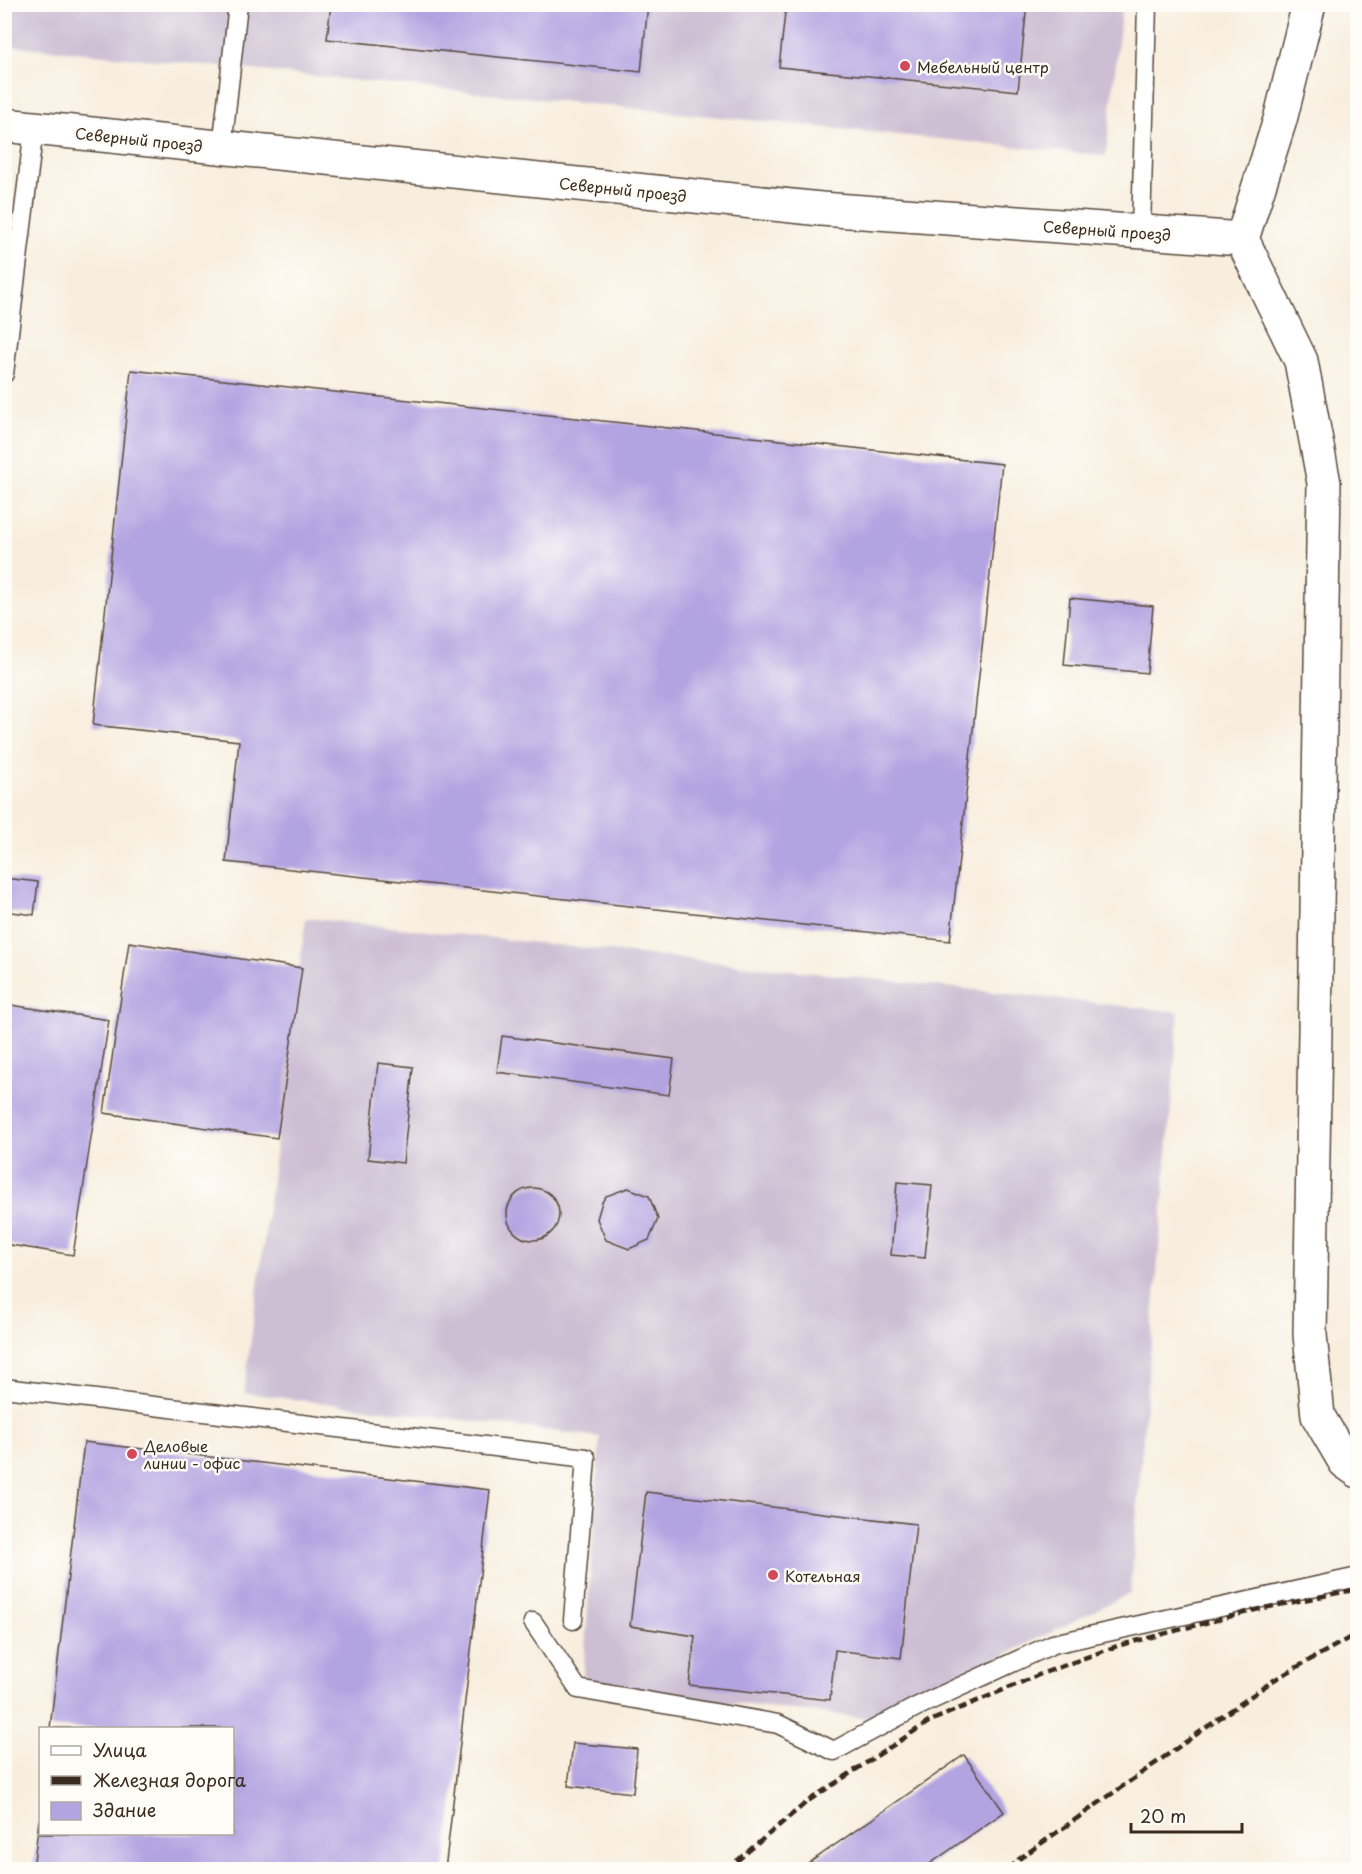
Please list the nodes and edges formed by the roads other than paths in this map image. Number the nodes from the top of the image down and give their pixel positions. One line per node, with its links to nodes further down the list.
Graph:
1 (238, 4): 5 (lane)
2 (1147, 4): 6 (lane)
3 (1309, 4): 7 (street)
4 (19, 127): 5 (street, Северный проезд); 8 (lane)
5 (222, 148): 6 (street, Северный проезд)
6 (1141, 232): 7 (street, Северный проезд)
7 (1242, 238): 10 (street)
8 (4, 374)
9 (4, 1388): 12 (lane)
10 (1358, 1471)
11 (1358, 1577): 13 (lane)
12 (573, 1620)
13 (533, 1622)

